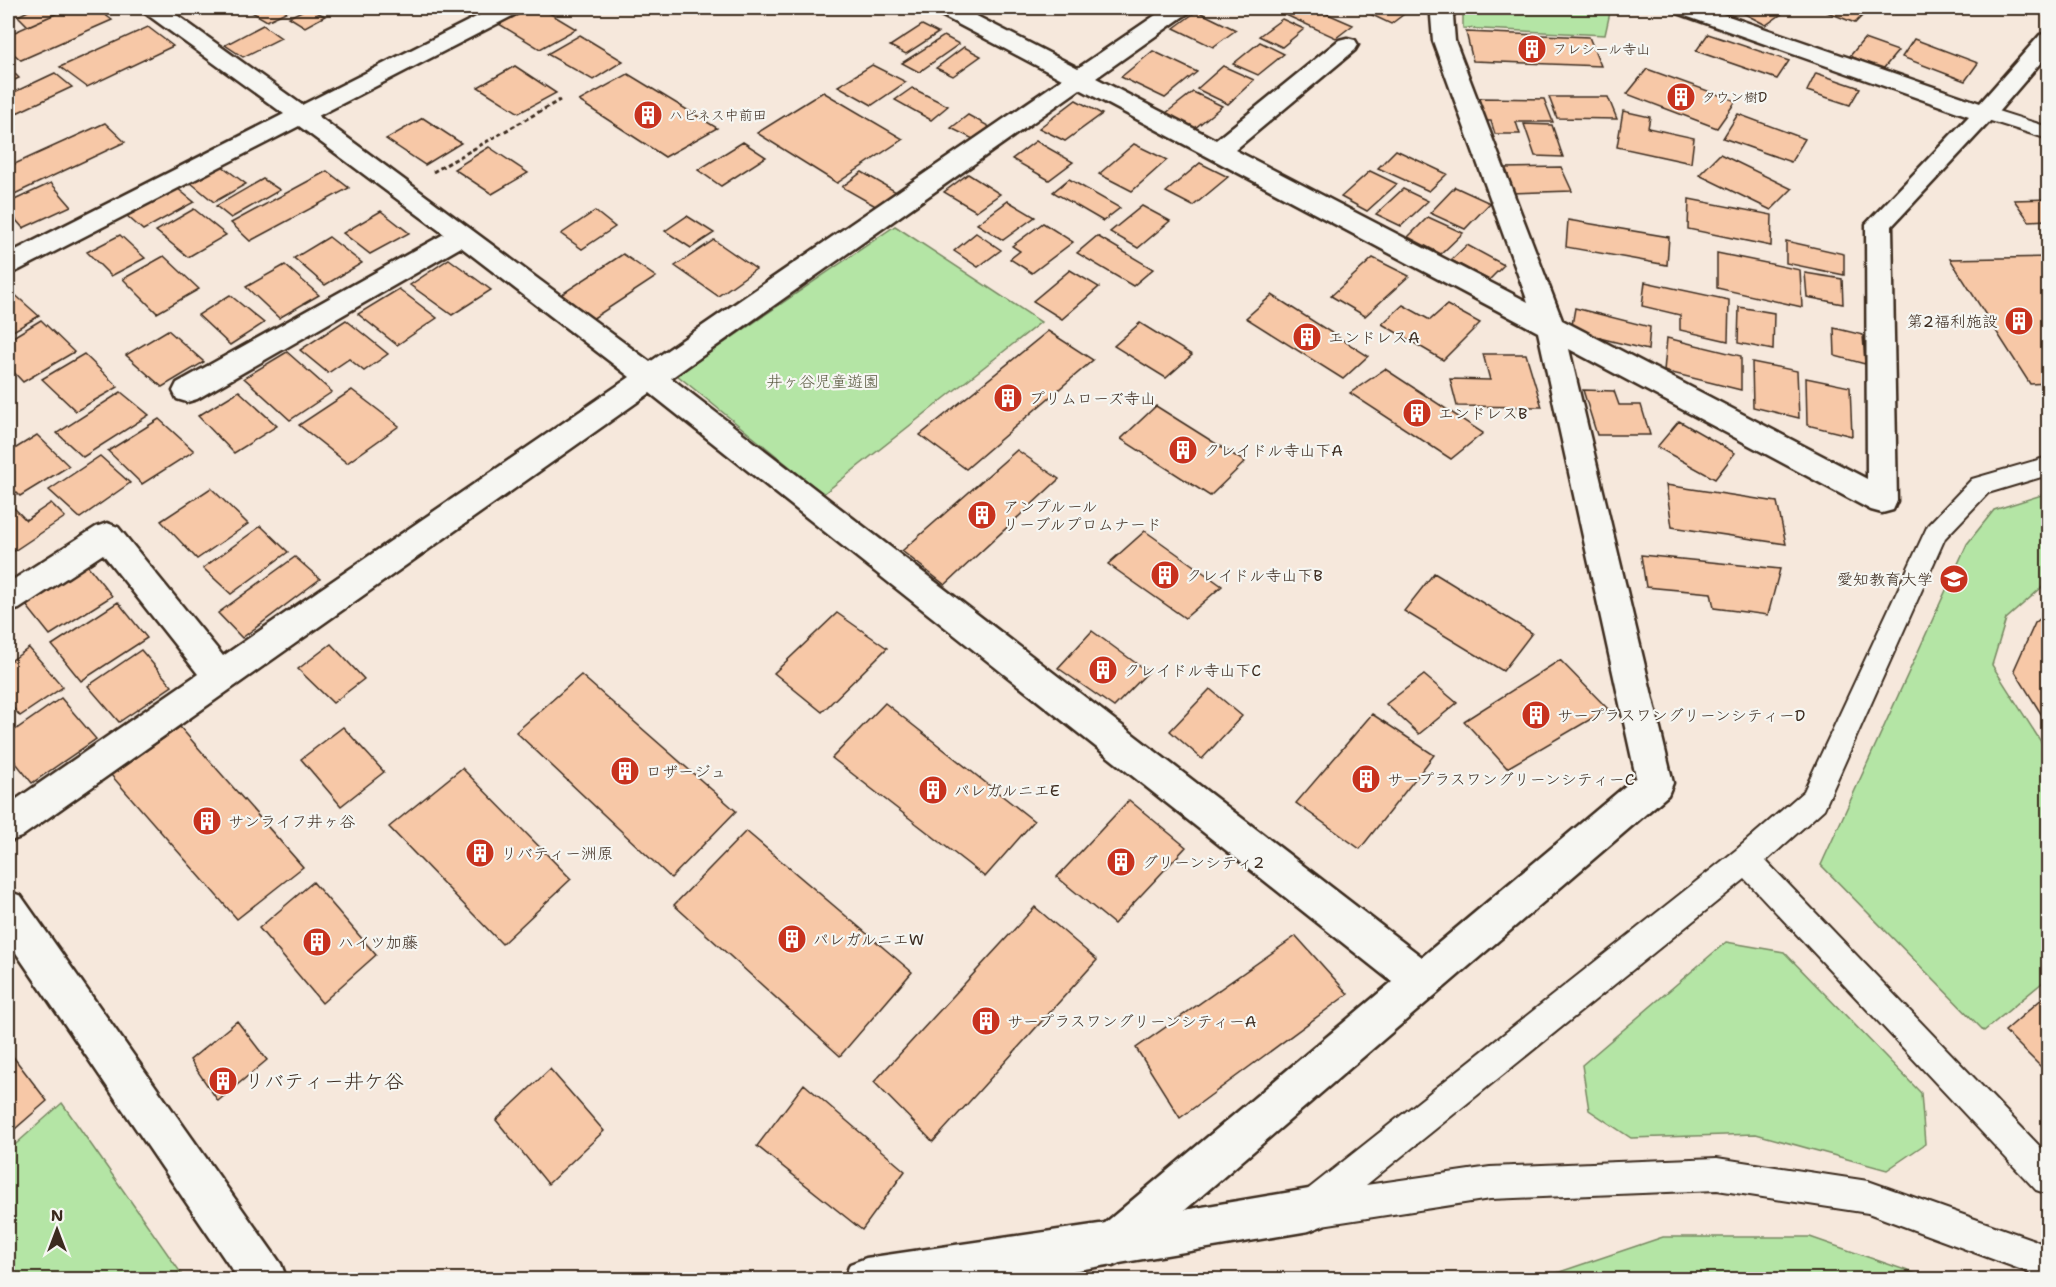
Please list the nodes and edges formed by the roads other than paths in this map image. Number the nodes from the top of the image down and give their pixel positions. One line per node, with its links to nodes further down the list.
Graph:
1 (153, 8): 11 (street)
2 (510, 8): 11 (street)
3 (945, 8): 9 (street)
4 (1180, 8): 9 (street)
5 (1448, 8): 16 (street)
6 (1685, 8): 10 (street)
7 (2049, 40): 10 (street)
8 (1347, 45): 13 (street)
9 (1079, 78): 13 (street); 17 (street)
10 (1985, 113): 12 (lane); 16 (street)
11 (303, 115): 14 (street); 15 (street)
12 (2049, 133)
13 (1218, 151): 16 (street)
14 (462, 235): 17 (street); 18 (street)
15 (8, 265)
16 (1551, 326): 25 (street)
17 (651, 378): 21 (street); 25 (street)
18 (187, 392)
19 (2049, 466): 23 (lane)
20 (8, 598): 21 (street)
21 (220, 677): 22 (street)
22 (8, 825)
23 (1746, 860): 26 (lane); 27 (lane)
24 (8, 909): 30 (street)
25 (1423, 982): 28 (street)
26 (2049, 1178)
27 (1309, 1210): 28 (street); 29 (lane)
28 (1113, 1244): 31 (street)
29 (2049, 1265)
30 (265, 1280)
31 (866, 1280)

